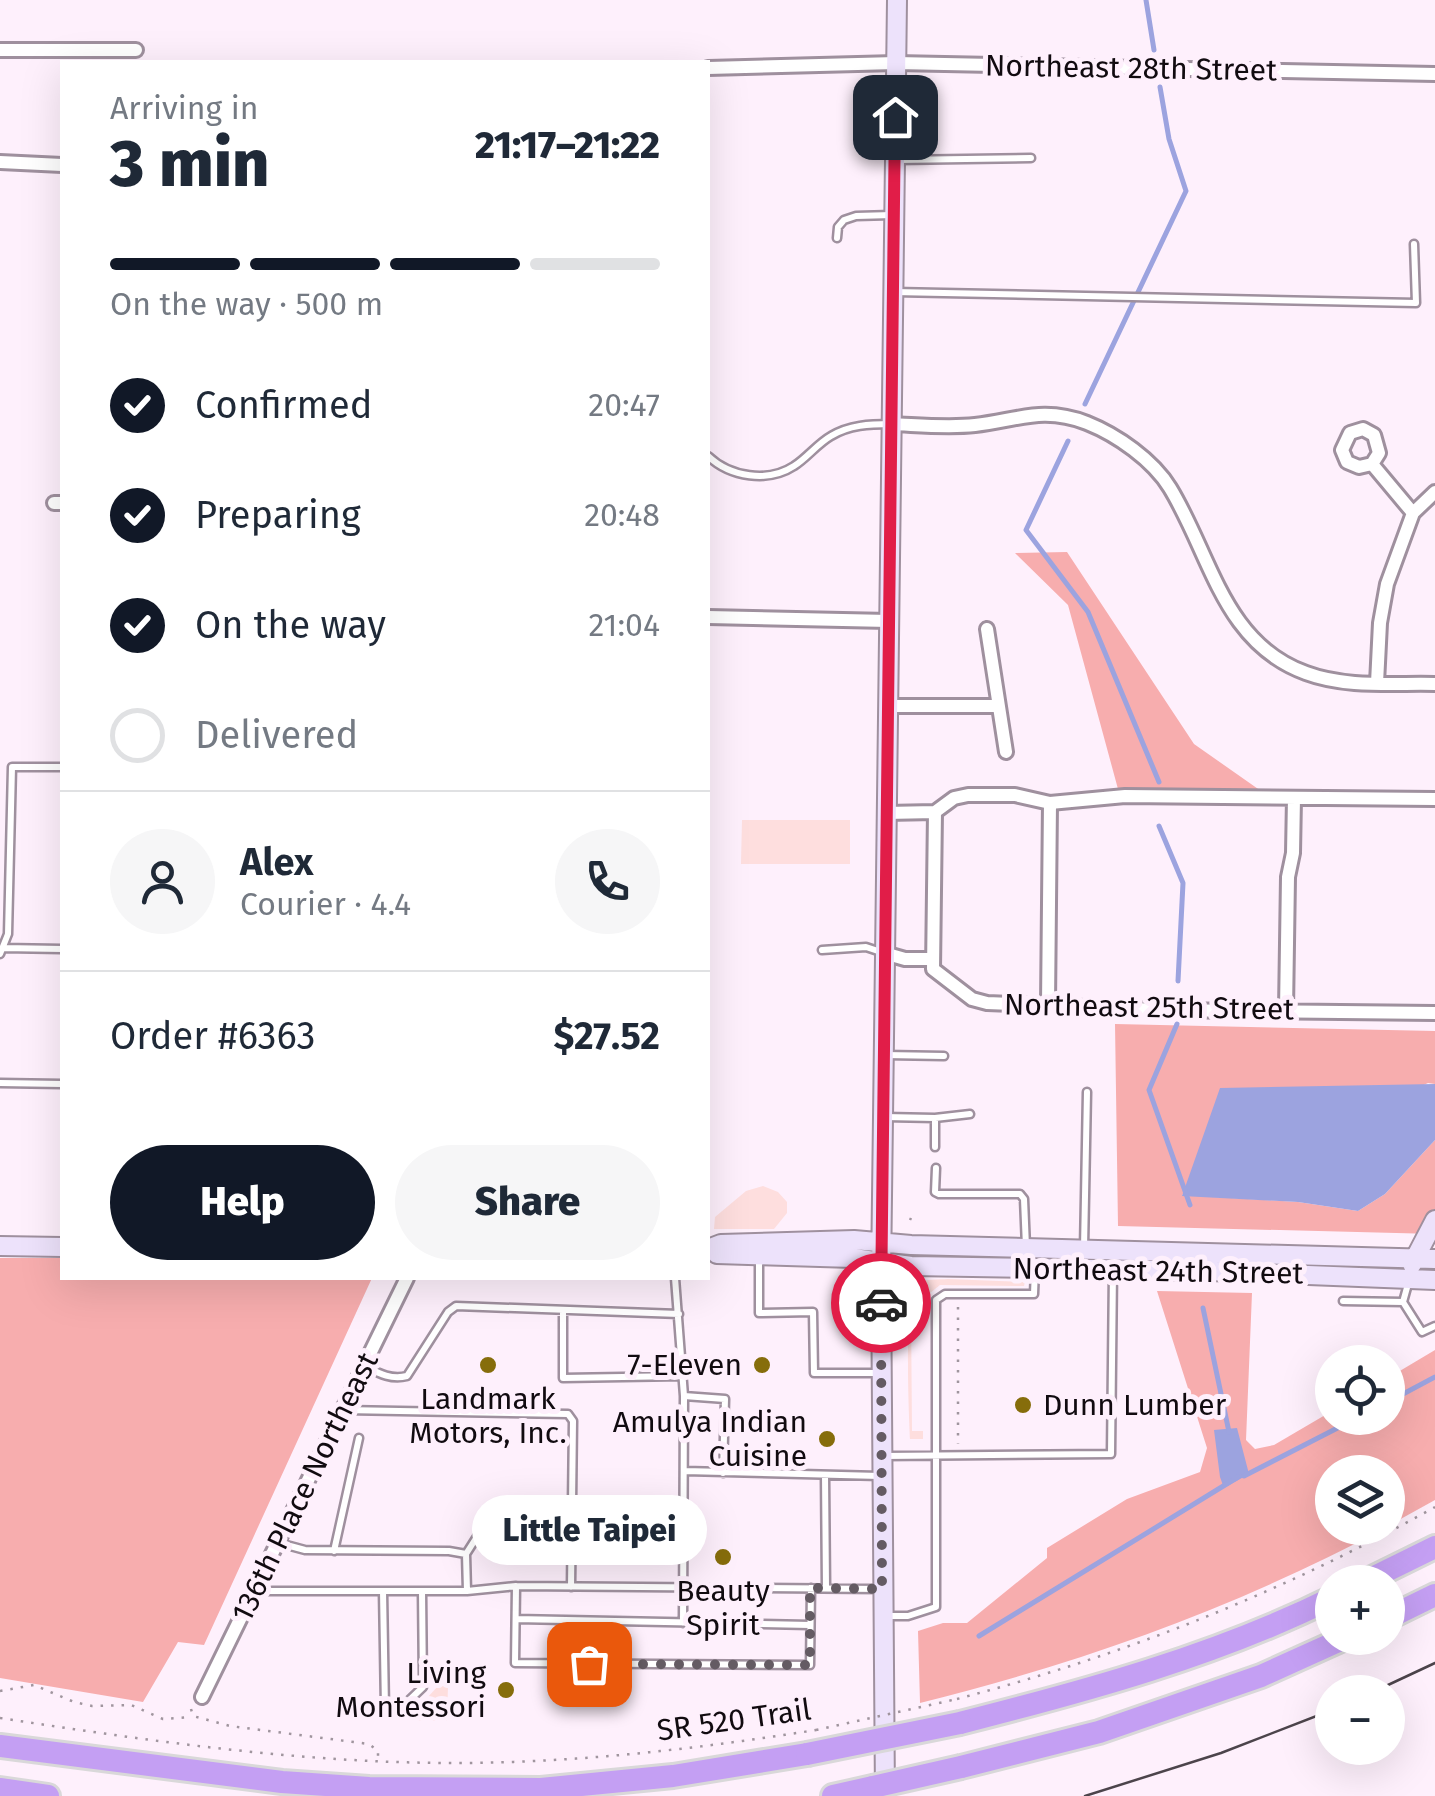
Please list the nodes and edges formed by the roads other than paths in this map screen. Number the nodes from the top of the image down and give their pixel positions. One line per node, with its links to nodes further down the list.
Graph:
1 (896, 0): 4 (main road)
2 (0, 50): 3 (street)
3 (136, 50)
4 (896, 64): 5 (street, Northeast 28th Street); 6 (street, Northeast 28th Street); 8 (main road)
5 (710, 68)
6 (1435, 74)
7 (1031, 158): 8 (lane)
8 (894, 160): 11 (main road)
9 (0, 162): 10 (street)
10 (60, 165)
11 (894, 215): 12 (lane); 14 (main road)
12 (837, 238)
13 (1414, 244): 14 (lane)
14 (893, 292): 15 (main road)
15 (891, 424): 16 (lane); 21 (main road); 23 (street)
16 (710, 457)
17 (1372, 464): 19 (street)
18 (1435, 492): 19 (street)
19 (1413, 513): 23 (street)
20 (710, 617): 21 (street)
21 (889, 621): 25 (main road)
22 (987, 629): 26 (street)
23 (1377, 683): 24 (street)
24 (1435, 684)
25 (889, 706): 26 (street); 33 (main road)
26 (998, 706): 27 (street)
27 (1006, 752)
28 (60, 767): 36 (lane)
29 (1294, 798): 30 (street); 31 (street); 40 (street)
30 (1435, 799)
31 (1050, 803): 32 (street); 39 (street)
32 (934, 812): 33 (street); 38 (street)
33 (886, 813): 37 (main road)
34 (60, 950): 36 (lane)
35 (822, 950): 37 (lane)
36 (1, 951)
37 (884, 953): 38 (street); 42 (main road)
38 (933, 959): 39 (street, Northeast 25th Street)
39 (1048, 1004): 40 (street, Northeast 25th Street)
40 (1286, 1010): 41 (street, Northeast 25th Street)
41 (1435, 1013)
42 (884, 1055): 43 (lane); 48 (main road)
43 (944, 1056)
44 (0, 1083): 45 (lane)
45 (60, 1084)
46 (1087, 1092): 58 (lane)
47 (970, 1114): 49 (lane)
48 (883, 1117): 49 (lane); 53 (main road)
49 (935, 1118): 50 (lane)
50 (936, 1147)
51 (936, 1168): 56 (lane)
52 (1435, 1220): 61 (main road)
53 (882, 1240): 56 (main road); 57 (main road); 62 (main road)
54 (0, 1246): 55 (main road)
55 (60, 1246)
56 (1026, 1248): 58 (main road)
57 (710, 1250)
58 (1084, 1250): 61 (main road)
59 (710, 1251): 60 (main road, Northeast 24th Street)
60 (759, 1257): 62 (main road, Northeast 24th Street); 76 (lane)
61 (1426, 1258): 65 (main road)
62 (881, 1262): 63 (main road, Northeast 24th Street); 76 (main road)
63 (1035, 1268): 64 (main road, Northeast 24th Street); 82 (lane)
64 (1113, 1269): 65 (main road, Northeast 24th Street); 82 (lane)
65 (1327, 1276): 66 (main road, Northeast 24th Street)
66 (1409, 1279): 69 (main road, Northeast 24th Street); 71 (lane)
67 (406, 1280): 75 (street, 136th Place Northeast)
68 (675, 1280): 73 (lane)
69 (1435, 1280)
70 (1343, 1301): 71 (lane)
71 (1403, 1302): 74 (lane)
72 (562, 1310): 73 (lane); 75 (lane); 77 (lane)
73 (679, 1314): 77 (lane)
74 (1435, 1326)
75 (365, 1366): 79 (street, 136th Place Northeast)
76 (881, 1373): 81 (main road)
77 (683, 1376): 78 (lane)
78 (684, 1396): 83 (lane); 84 (lane)
79 (343, 1410): 87 (lane); 88 (street, 136th Place Northeast)
80 (358, 1438): 90 (lane)
81 (882, 1456): 82 (lane); 86 (main road)
82 (936, 1456): 106 (lane)
83 (685, 1471): 84 (lane); 95 (lane)
84 (723, 1473): 85 (lane)
85 (825, 1475): 86 (lane); 97 (lane)
86 (882, 1476): 98 (main road)
87 (572, 1532): 91 (lane); 94 (lane)
88 (278, 1543): 90 (lane); 100 (street, 136th Place Northeast)
89 (1435, 1547): 92 (highway)
90 (334, 1551): 91 (lane)
91 (466, 1554): 99 (lane)
92 (1398, 1565)
93 (516, 1586): 94 (lane); 99 (lane); 107 (lane)
94 (571, 1586): 95 (lane)
95 (686, 1588): 96 (lane); 108 (lane)
96 (810, 1588): 97 (lane); 109 (lane)
97 (826, 1588): 98 (lane)
98 (882, 1589): 106 (main road)
99 (467, 1590): 102 (lane)
100 (254, 1591): 101 (lane); 111 (street, 136th Place Northeast)
101 (383, 1591): 102 (lane); 102 (lane)
102 (422, 1591)
103 (1435, 1595): 105 (highway)
104 (1315, 1605): 112 (highway, bridge)
105 (1405, 1610)
106 (883, 1616): 116 (main road)
107 (516, 1619): 108 (lane); 109 (lane)
108 (683, 1623): 109 (lane)
109 (810, 1625)
110 (1315, 1652): 115 (highway, bridge)
111 (202, 1697)
112 (0, 1746)
113 (0, 1789): 114 (highway)
114 (48, 1796)
115 (832, 1796)
116 (885, 1796)

